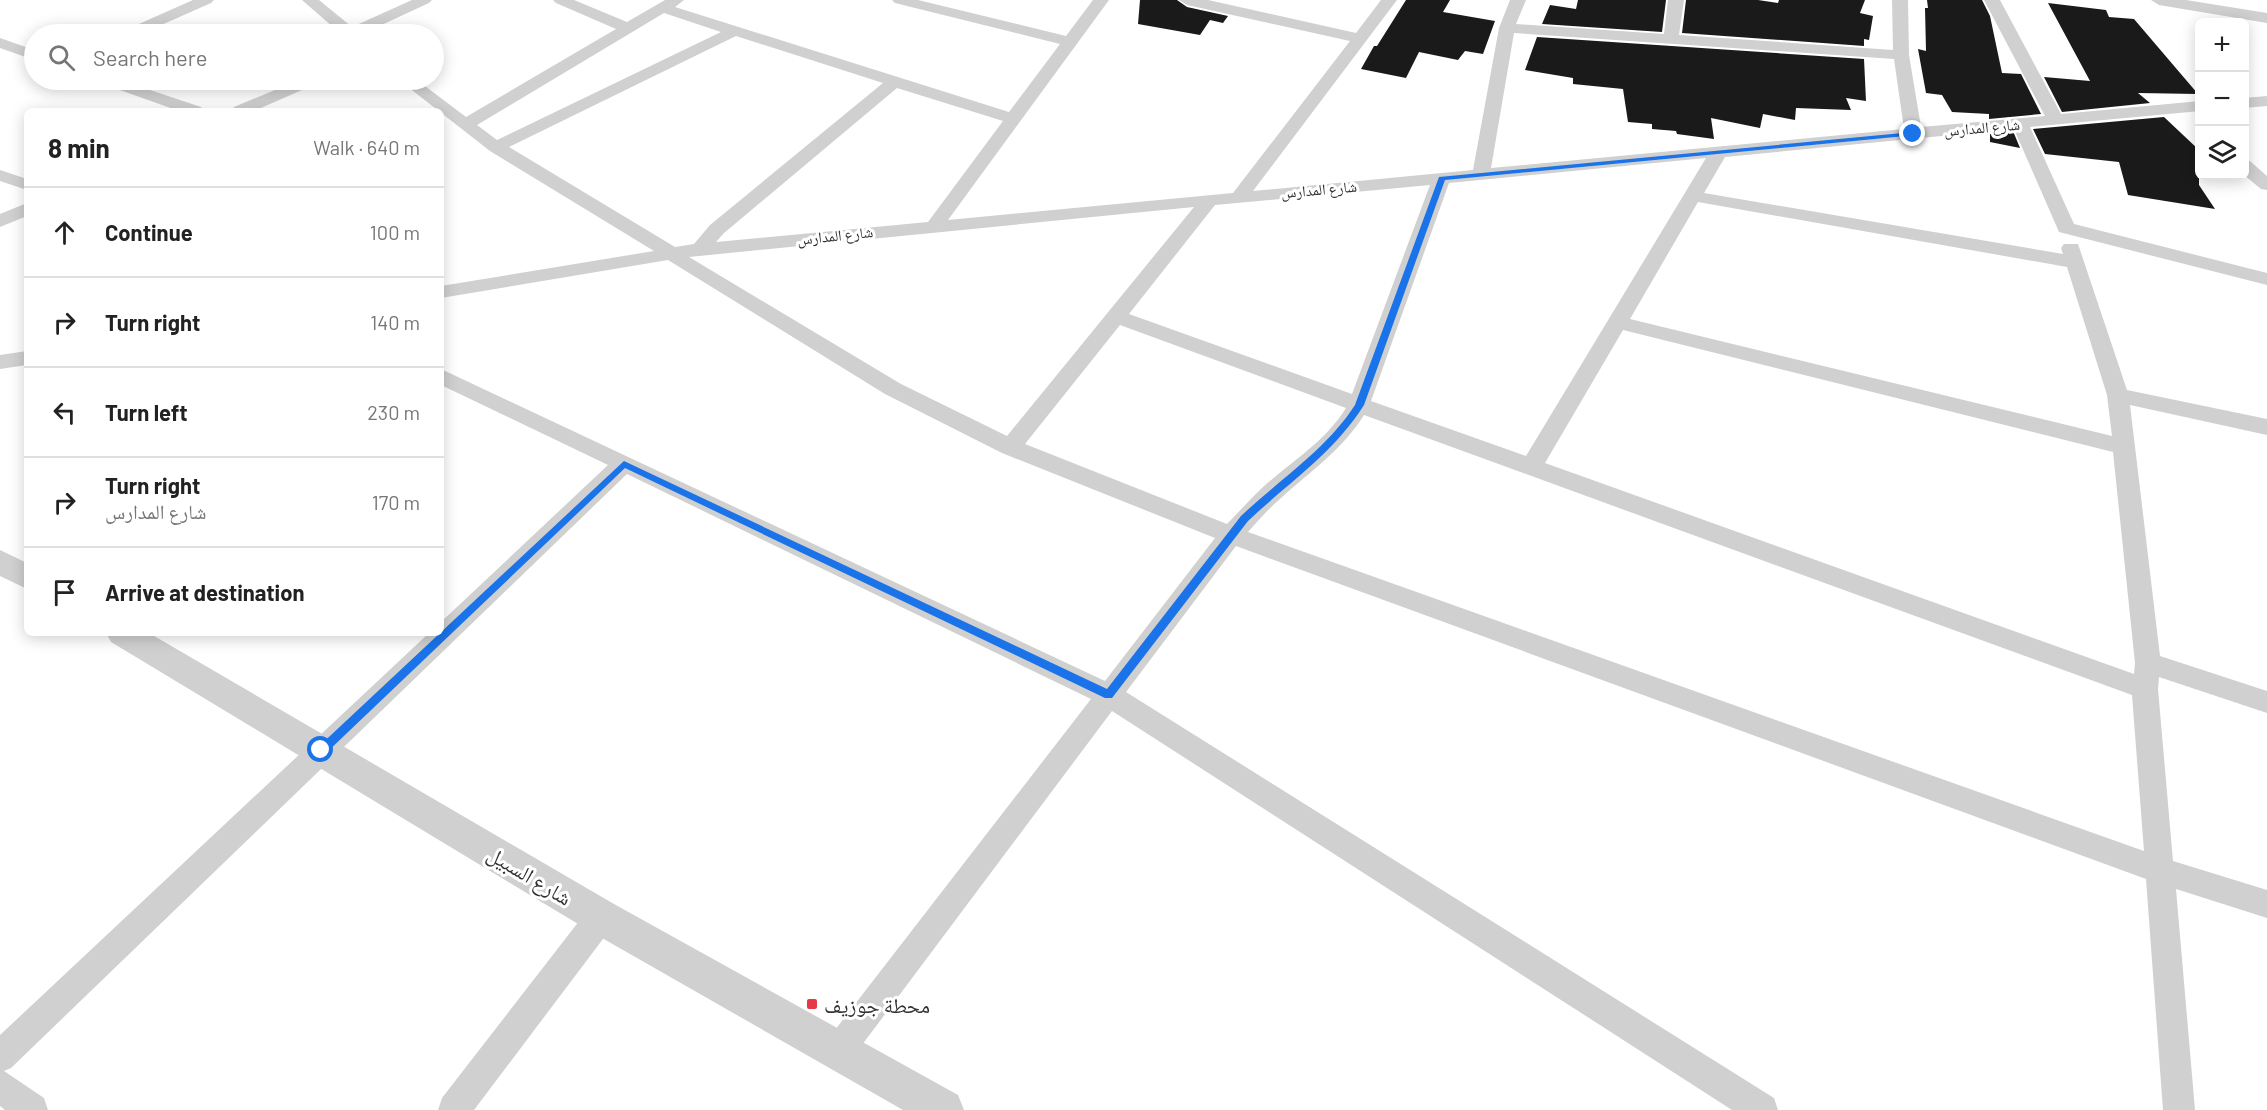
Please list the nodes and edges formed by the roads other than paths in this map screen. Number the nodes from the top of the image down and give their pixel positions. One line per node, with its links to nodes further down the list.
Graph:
1 (206, 0): 17 (street)
2 (310, 0): 18 (street)
3 (424, 0): 19 (street)
4 (561, 0): 21 (street)
5 (900, 0): 25 (street)
6 (1101, 0): 25 (street)
7 (1186, 0): 23 (street)
8 (1389, 0): 23 (street)
9 (1676, 0): 24 (street)
10 (1900, 0): 28 (street)
11 (1992, 0): 42 (street)
12 (2159, 0): 15 (street)
13 (1513, 1): 20 (street)
14 (670, 4): 21 (street); 22 (street)
15 (2243, 7): 16 (street)
16 (2267, 18)
17 (152, 24)
18 (338, 24)
19 (372, 24)
20 (1507, 27): 24 (street); 50 (street)
21 (628, 29): 40 (street)
22 (733, 32): 29 (street); 46 (street)
23 (1358, 38): 54 (street)
24 (1671, 38): 28 (street)
25 (1070, 42): 41 (street)
26 (0, 43): 27 (street)
27 (24, 51)
28 (1901, 55): 45 (street)
29 (894, 82): 41 (street); 59 (street)
30 (135, 90): 36 (street)
31 (289, 90): 37 (street)
32 (419, 90): 38 (street)
33 (2267, 101): 34 (street)
34 (2249, 103)
35 (2195, 106): 39 (street, شارع المدارس)
36 (186, 108)
37 (247, 108)
38 (440, 108)
39 (2179, 108): 42 (street, شارع المدارس); 43 (street)
40 (453, 119): 46 (street)
41 (1013, 119): 57 (street)
42 (2056, 121): 44 (street, شارع المدارس)
43 (2195, 122)
44 (2020, 123): 45 (street, شارع المدارس); 58 (street)
45 (1913, 134): 47 (street, شارع المدارس)
46 (496, 147): 60 (street)
47 (1718, 153): 50 (street, شارع المدارس); 55 (street)
48 (2249, 169): 53 (street)
49 (0, 175): 52 (street)
50 (1481, 175): 51 (street, شارع المدارس)
51 (1442, 178): 54 (street, شارع المدارس); 70 (street)
52 (24, 184)
53 (2267, 185)
54 (1240, 196): 56 (street, شارع المدارس)
55 (1692, 196): 61 (street); 65 (street)
56 (1211, 199): 57 (street, شارع المدارس); 64 (street)
57 (935, 225): 59 (street, شارع المدارس)
58 (2066, 228): 61 (street); 62 (street)
59 (700, 249): 60 (street, شارع المدارس)
60 (670, 253): 63 (street, شارع المدارس); 72 (street)
61 (2075, 262): 69 (street)
62 (2267, 279)
63 (444, 291)
64 (1117, 317): 70 (street); 72 (street)
65 (1617, 322): 73 (street); 75 (street)
66 (24, 358): 67 (street)
67 (0, 362)
68 (444, 377): 74 (street)
69 (2118, 395): 71 (street); 73 (street)
70 (1359, 405): 75 (street); 76 (street)
71 (2267, 427)
72 (1010, 447): 76 (street)
73 (2125, 447): 82 (street)
74 (624, 464): 79 (street); 83 (street)
75 (1531, 467): 82 (street)
76 (1231, 535): 83 (street); 86 (street)
77 (0, 562): 78 (street)
78 (24, 576)
79 (444, 634)
80 (127, 636): 85 (street, شارع السبيل)
81 (442, 636): 85 (street)
82 (2146, 676): 84 (street); 86 (street)
83 (1109, 695): 89 (street); 95 (street)
84 (2267, 702)
85 (321, 750): 88 (street, شارع السبيل); 90 (street)
86 (2159, 870): 87 (street); 96 (street)
87 (2267, 904)
88 (601, 917): 89 (street, شارع السبيل); 92 (street)
89 (839, 1050): 94 (street, شارع السبيل)
90 (0, 1057)
91 (0, 1086): 93 (street)
92 (460, 1108)
93 (32, 1110)
94 (943, 1110)
95 (1762, 1110)
96 (2179, 1110)

